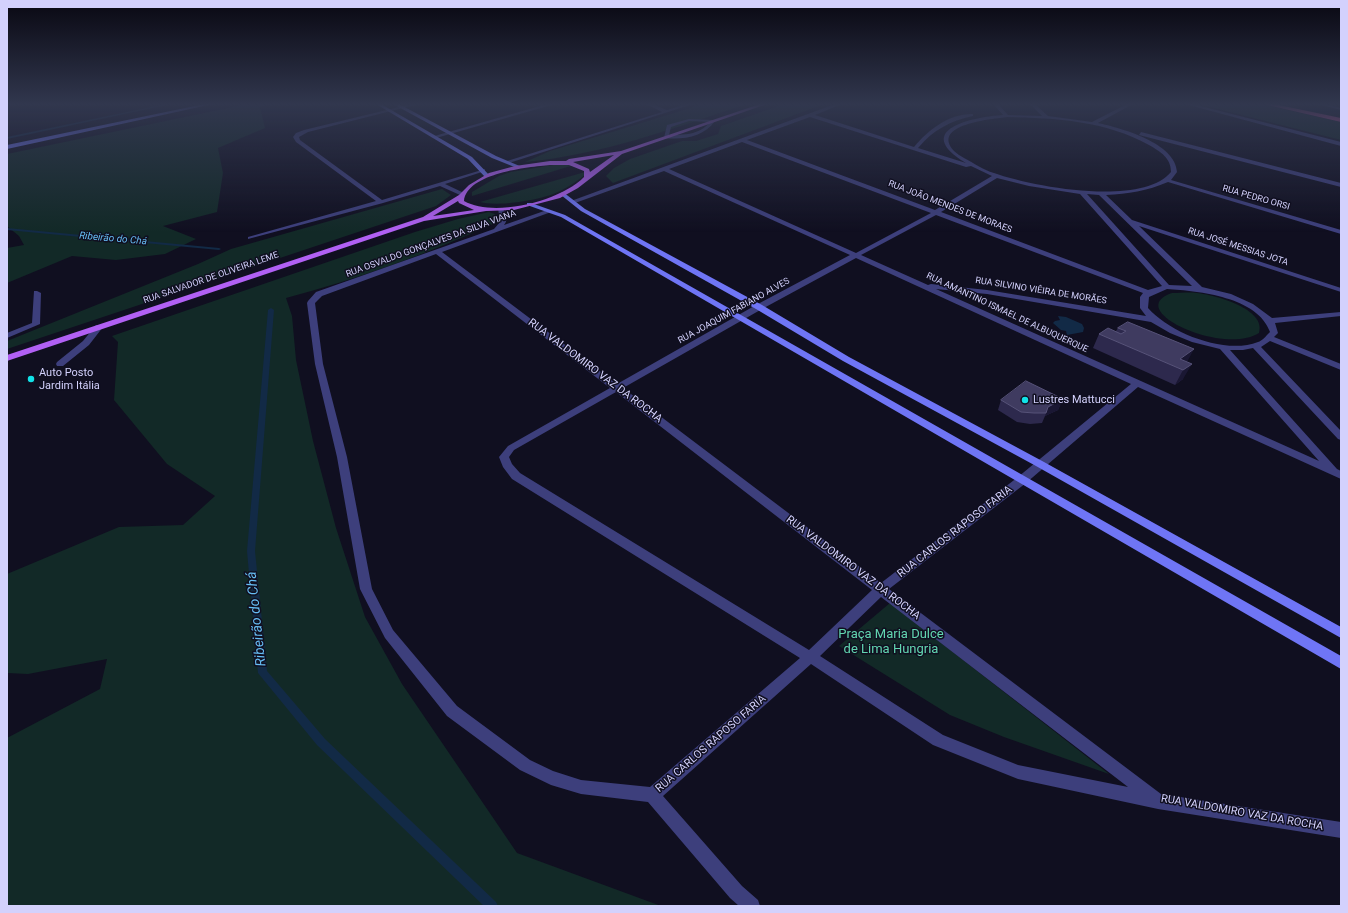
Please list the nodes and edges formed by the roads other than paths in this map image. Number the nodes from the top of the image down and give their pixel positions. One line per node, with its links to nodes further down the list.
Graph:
1 (306, 147): 34 (street)
2 (450, 147): 22 (main road)
3 (476, 147): 18 (main road)
4 (556, 147): 18 (street)
5 (638, 147): 15 (main road)
6 (725, 147): 21 (street)
7 (760, 147): 40 (street, RUA JOÃO MENDES DE MORAES)
8 (908, 147): 14 (street)
9 (919, 147): 14 (street)
10 (949, 147): 16 (street)
11 (1155, 147): 17 (street)
12 (1163, 147): 17 (street)
13 (1194, 147): 29 (street)
14 (918, 150): 16 (street); 23 (street)
15 (622, 152): 19 (main road); 26 (main road)
16 (952, 152): 23 (street)
17 (1166, 154): 27 (street)
18 (507, 162): 20 (main road)
19 (557, 163): 20 (main road); 26 (main road)
20 (519, 167): 24 (main road)
21 (664, 169): 35 (street); 47 (street, RUA AMANTINO ISMAEL DE ALBUQUERQUE)
22 (483, 170): 24 (main road); 28 (street)
23 (984, 171): 25 (street)
24 (487, 176): 33 (main road)
25 (997, 176): 30 (street); 40 (street, RUA JOAQUIM FABIANO ALVES)
26 (587, 177): 32 (main road)
27 (1166, 180): 31 (street); 44 (street, RUA PEDRO ORSI)
28 (441, 184): 33 (street); 34 (street)
29 (1341, 185)
30 (1082, 192): 31 (street); 49 (street)
31 (1101, 193): 42 (street)
32 (563, 194): 35 (main road); 36 (main road)
33 (461, 195): 38 (main road); 41 (main road)
34 (381, 202): 45 (street)
35 (573, 202): 54 (main road)
36 (528, 204): 37 (main road); 39 (main road)
37 (500, 209): 38 (main road); 43 (street)
38 (484, 210): 41 (main road)
39 (549, 211): 43 (street, RUA OSVALDO GONÇALVES DA SILVA VIANA); 56 (main road)
40 (935, 213): 47 (street, RUA JOAQUIM FABIANO ALVES); 53 (street, RUA JOÃO MENDES DE MORAES)
41 (423, 220): 59 (main road, RUA SALVADOR DE OLIVEIRA LEME)
42 (1129, 221): 50 (street); 51 (street, RUA JOSÉ MESSIAS JOTA)
43 (497, 229): 46 (street, RUA OSVALDO GONÇALVES DA SILVA VIANA)
44 (1341, 232)
45 (250, 238)
46 (438, 252): 68 (street, RUA VALDOMIRO VAZ DA ROCHA); 77 (street, RUA OSVALDO GONÇALVES DA SILVA VIANA)
47 (856, 256): 48 (street, RUA AMANTINO ISMAEL DE ALBUQUERQUE); 54 (street, RUA JOAQUIM FABIANO ALVES)
48 (923, 285): 57 (street, RUA SILVINO VIÊIRA DE MORÃES); 67 (street, RUA AMANTINO ISMAEL DE ALBUQUERQUE)
49 (1167, 287): 50 (street); 53 (street)
50 (1199, 289): 58 (street)
51 (1341, 290)
52 (37, 293): 60 (street)
53 (1149, 293): 57 (street)
54 (759, 307): 56 (street, RUA JOAQUIM FABIANO ALVES); 70 (main road)
55 (1341, 314): 58 (street)
56 (740, 319): 68 (street, RUA JOAQUIM FABIANO ALVES); 72 (main road)
57 (1155, 320): 63 (street)
58 (1270, 321): 61 (street)
59 (99, 327): 64 (main road, RUA SALVADOR DE OLIVEIRA LEME); 65 (lane)
60 (7, 336)
61 (1270, 339): 62 (street); 66 (street)
62 (1256, 346): 63 (street); 69 (street)
63 (1223, 347): 71 (street)
64 (7, 358)
65 (60, 364)
66 (1341, 367)
67 (1136, 384): 70 (street, RUA CARLOS RAPOSO FARIA); 71 (street, RUA AMANTINO ISMAEL DE ALBUQUERQUE)
68 (618, 388): 73 (street, RUA VALDOMIRO VAZ DA ROCHA); 75 (street, RUA JOAQUIM FABIANO ALVES)
69 (1341, 437)
70 (1040, 464): 72 (street, RUA CARLOS RAPOSO FARIA); 74 (main road)
71 (1339, 476)
72 (1022, 480): 73 (street, RUA CARLOS RAPOSO FARIA); 76 (main road)
73 (881, 589): 75 (street, RUA CARLOS RAPOSO FARIA); 78 (street, RUA VALDOMIRO VAZ DA ROCHA)
74 (1341, 633)
75 (810, 657): 77 (street, RUA CARLOS RAPOSO FARIA); 78 (street)
76 (1341, 662)
77 (652, 795): 80 (street)
78 (1158, 801): 79 (street, RUA VALDOMIRO VAZ DA ROCHA)
79 (1341, 830)
80 (752, 906)

